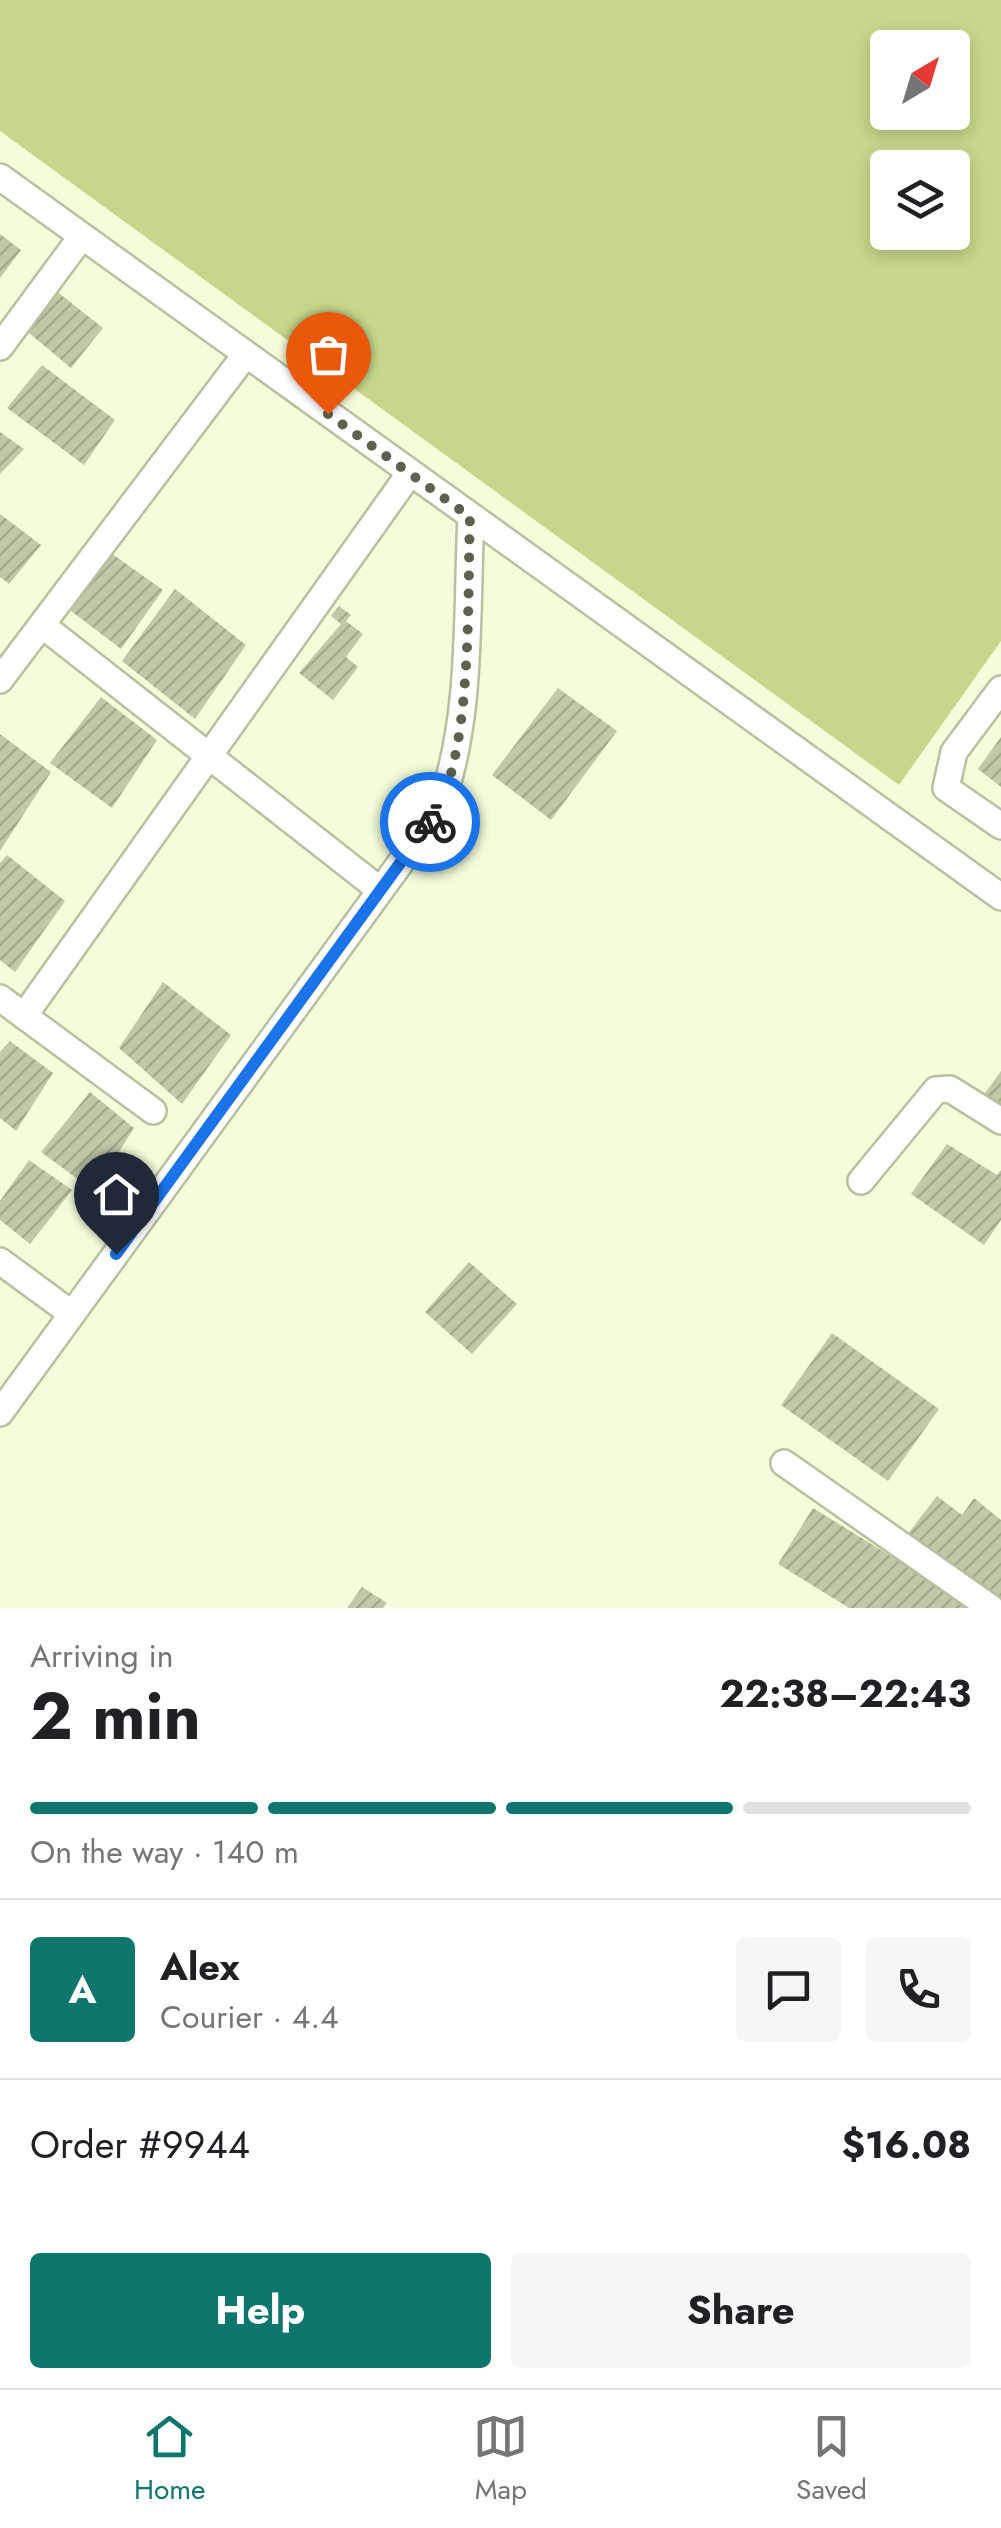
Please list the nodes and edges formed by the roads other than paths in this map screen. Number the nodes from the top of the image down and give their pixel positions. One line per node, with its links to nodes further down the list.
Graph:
1 (0, 177): 2 (street)
2 (82, 236): 3 (street); 4 (street)
3 (0, 346)
4 (246, 354): 5 (street); 7 (street)
5 (410, 473): 6 (street); 10 (street)
6 (470, 517): 12 (street); 13 (street)
7 (42, 625): 8 (street); 10 (street)
8 (0, 680)
9 (1001, 690): 11 (street)
10 (209, 757): 12 (street); 15 (street)
11 (1001, 826)
12 (380, 890): 20 (street)
13 (1001, 896)
14 (0, 998): 15 (street)
15 (24, 1016): 16 (street)
16 (153, 1111)
17 (1001, 1121): 18 (street)
18 (861, 1181)
19 (0, 1261): 20 (street)
20 (72, 1314): 21 (street)
21 (0, 1414)
22 (784, 1463): 23 (street)
23 (990, 1608)

